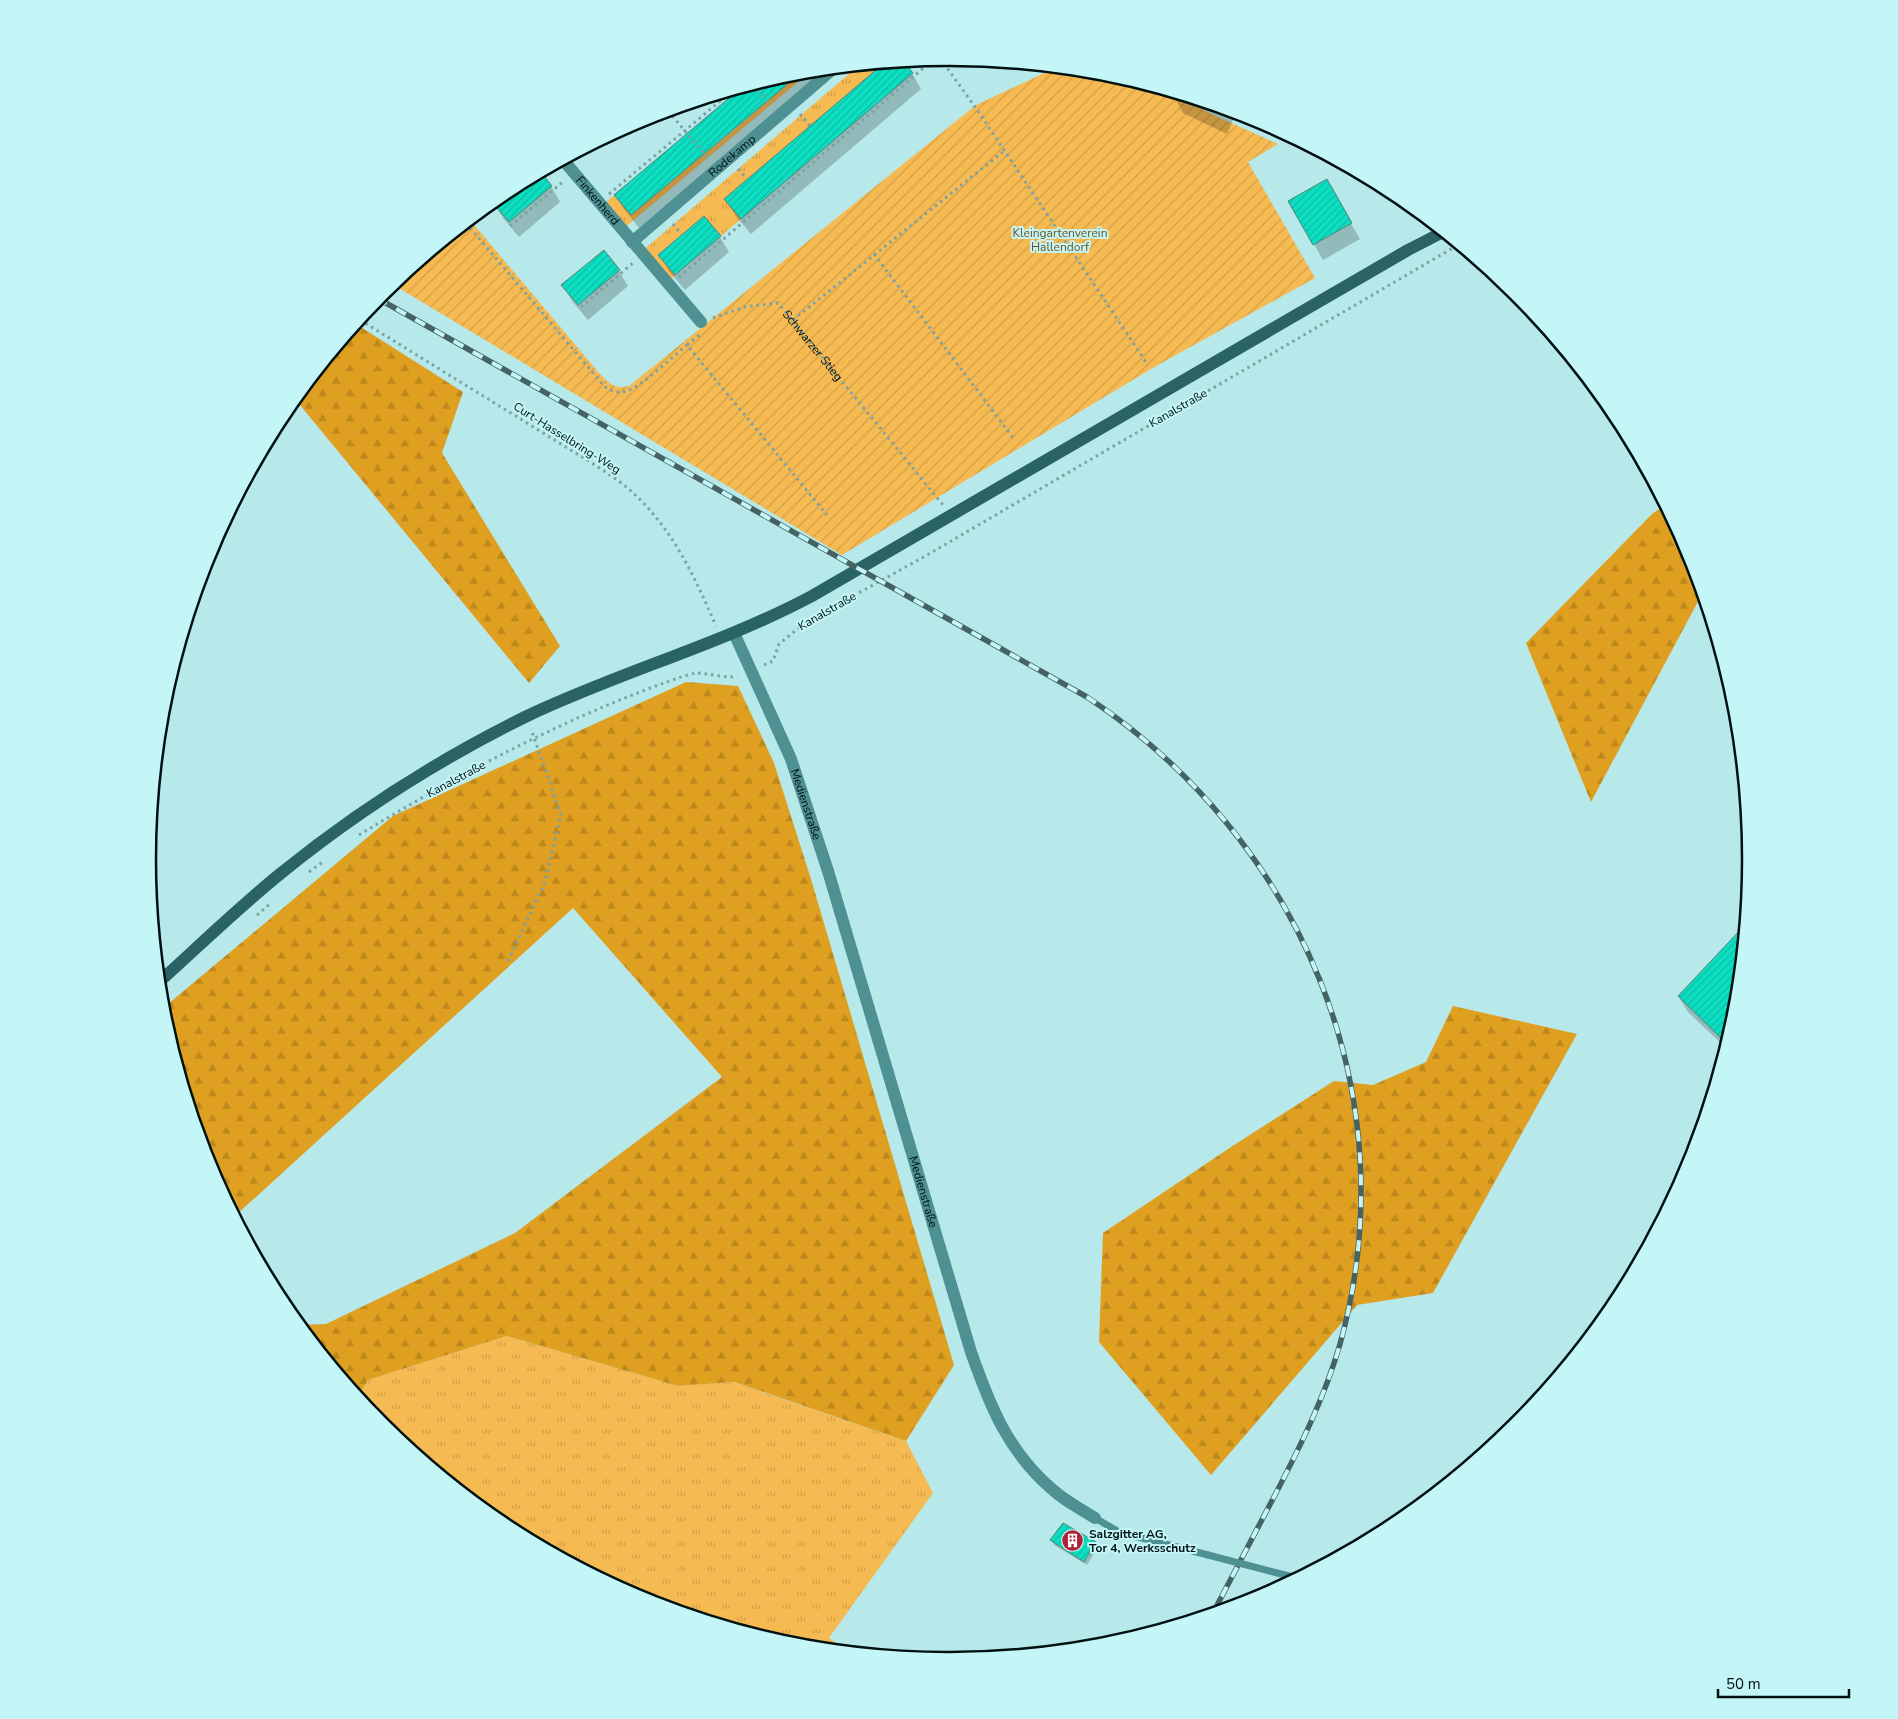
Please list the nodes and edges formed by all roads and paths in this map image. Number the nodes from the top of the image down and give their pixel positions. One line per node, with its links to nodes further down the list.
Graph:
1 (946, 66): 9 (path)
2 (925, 67): 21 (path)
3 (825, 76): 6 (street, Rodekamp)
4 (758, 90): 6 (path)
5 (722, 100): 8 (path)
6 (781, 114): 11 (street, Rodekamp)
7 (673, 116): 8 (path)
8 (685, 130): 11 (path); 13 (path)
9 (1004, 151): 19 (path); 27 (path)
10 (567, 165): 12 (street, Finkenherd)
11 (717, 169): 17 (street, Rodekamp)
12 (573, 172): 13 (street, Finkenherd); 14 (path)
13 (599, 202): 17 (street, Finkenherd)
14 (510, 226)
15 (470, 227): 26 (path)
16 (1438, 235): 30 (street, Kanalstraße)
17 (632, 242): 20 (street)
18 (1453, 248): 31 (path, Kanalstraße)
19 (874, 254): 23 (path); 28 (path)
20 (644, 255): 21 (street); 22 (path)
21 (670, 285): 24 (street)
22 (581, 307)
23 (792, 320): 24 (path, Schwarzer Stieg); 30 (path, Schwarzer Stieg)
24 (701, 322): 26 (path)
25 (365, 323): 33 (path, Curt-Hasselbring-Weg)
26 (687, 345): 29 (path)
27 (1148, 365)
28 (1014, 439)
29 (827, 515)
30 (951, 515): 31 (path, Schwarzer Stieg); 32 (street, Kanalstraße)
31 (964, 534): 35 (path, Kanalstraße)
32 (734, 633): 33 (street, Kanalstraße); 35 (street, Medienstraße)
33 (722, 638): 37 (street, Kanalstraße)
34 (733, 671): 36 (path)
35 (751, 671): 36 (path, Kanalstraße); 46 (street, Medienstraße)
36 (734, 678): 38 (path, Kanalstraße)
37 (526, 717): 38 (path); 45 (street, Kanalstraße)
38 (535, 737): 39 (path, Kanalstraße); 44 (path)
39 (352, 839)
40 (330, 856): 41 (path)
41 (302, 878)
42 (273, 901): 43 (path)
43 (251, 920)
44 (508, 961)
45 (165, 976)
46 (1095, 1518): 47 (lane, Medienstraße, bridge)
47 (1289, 1576)

